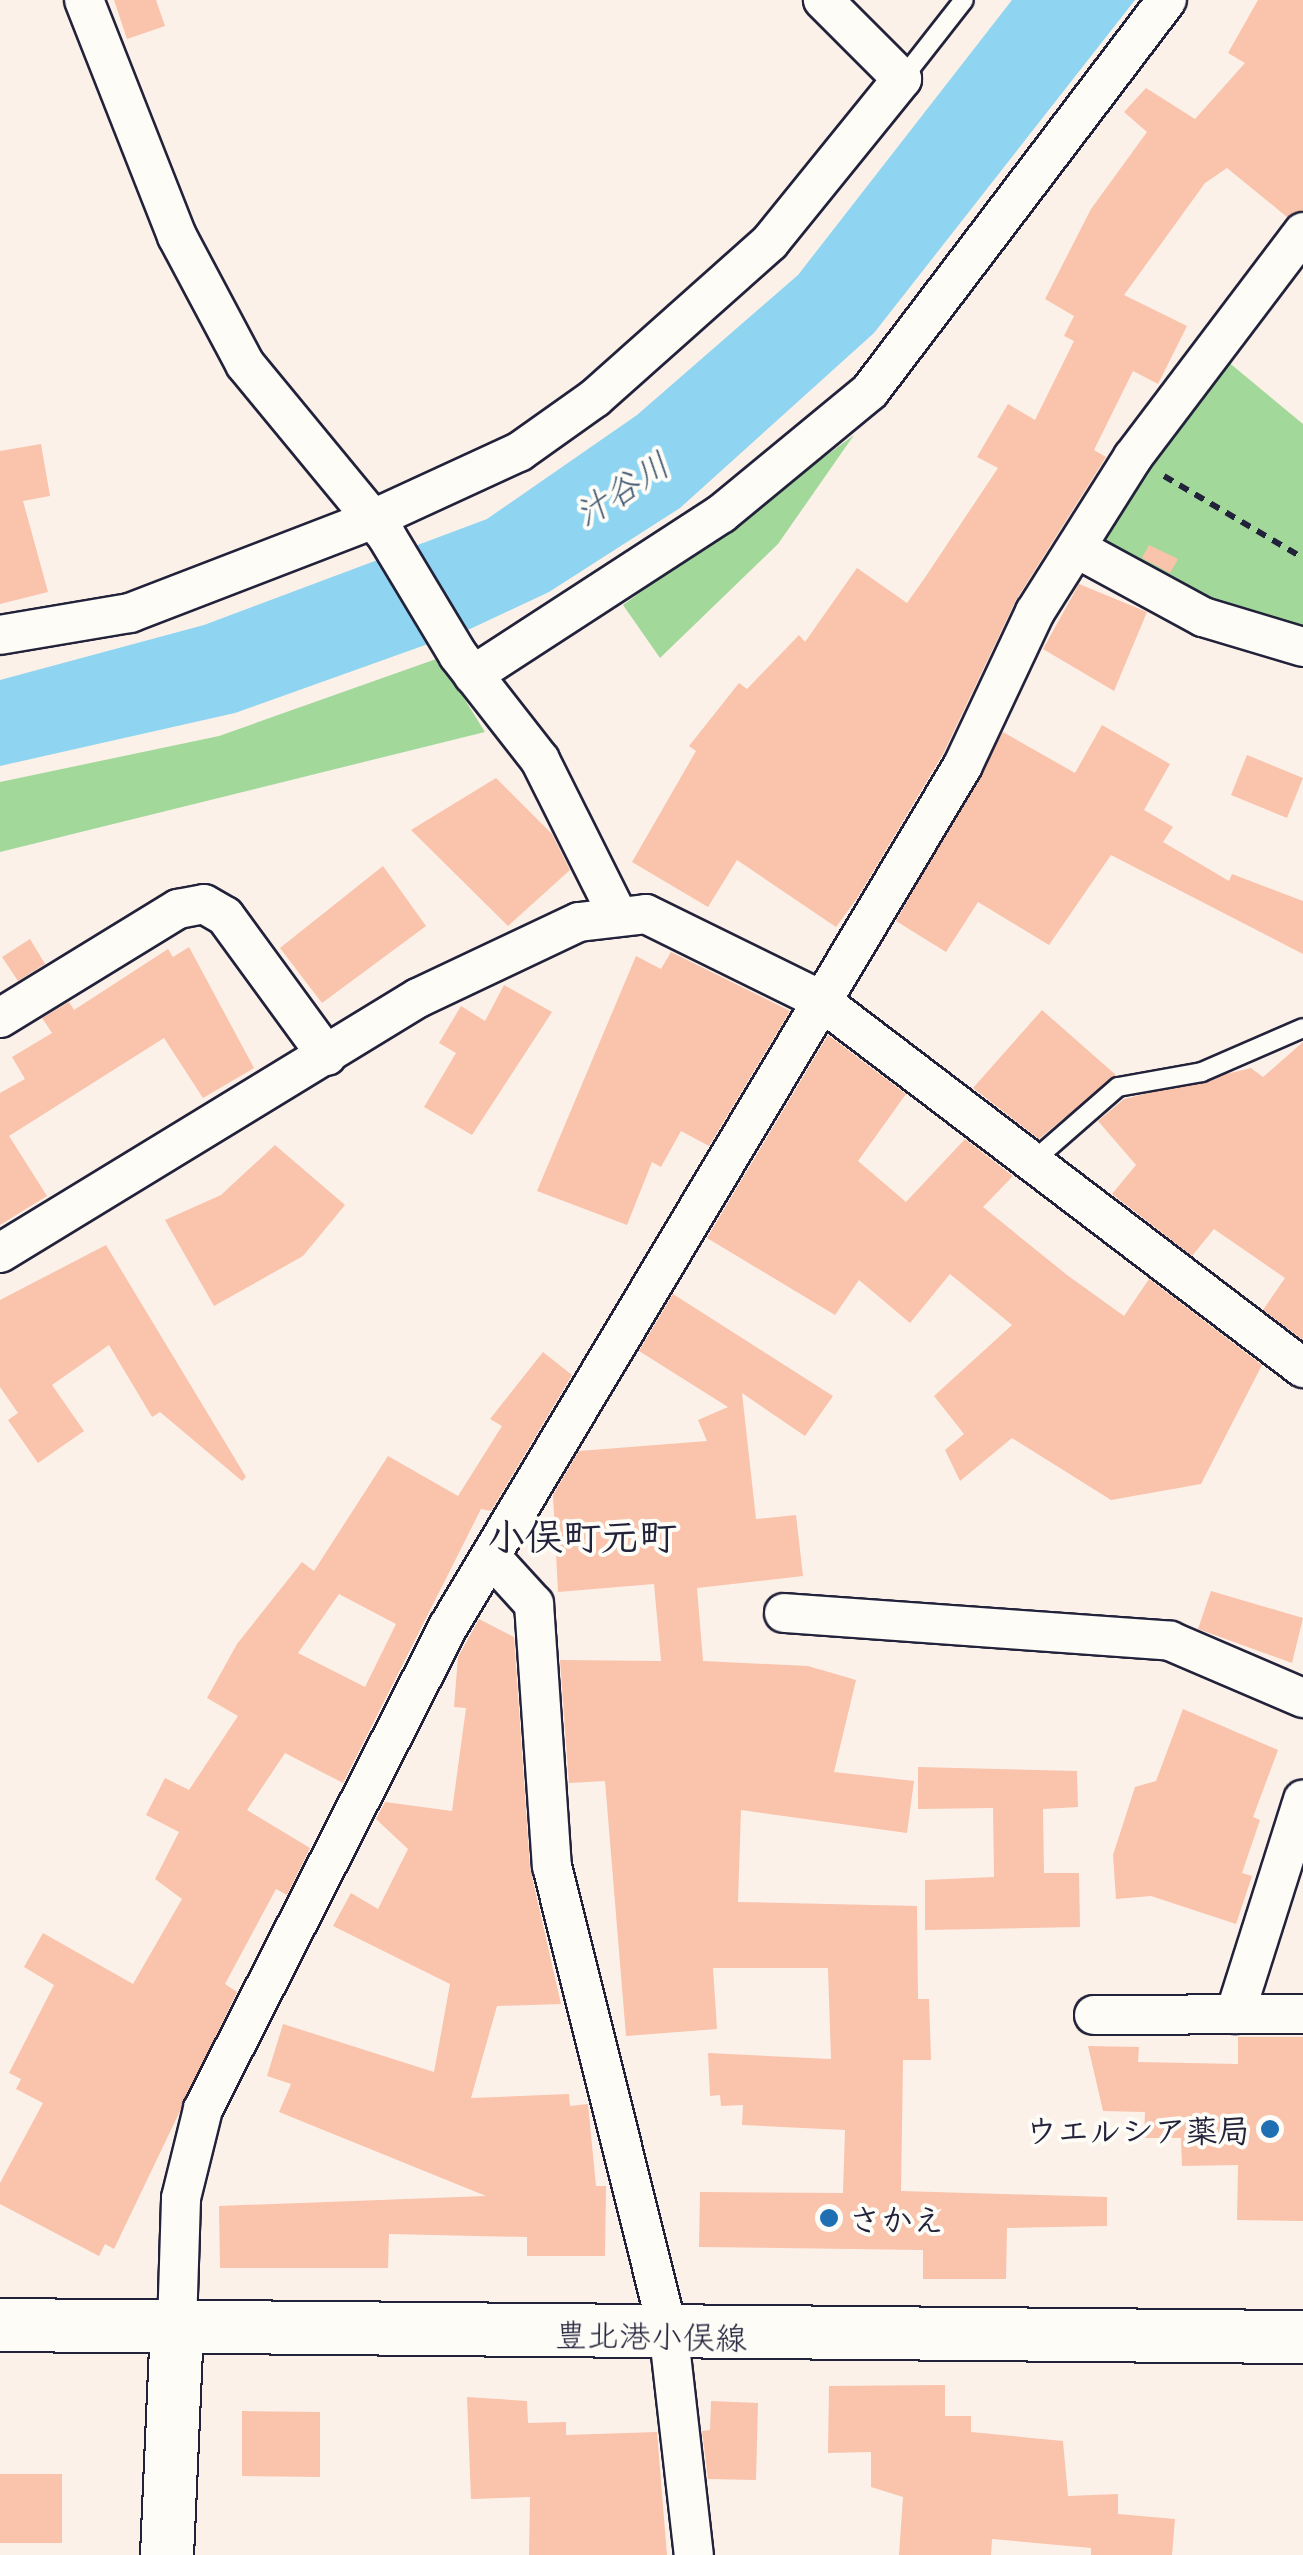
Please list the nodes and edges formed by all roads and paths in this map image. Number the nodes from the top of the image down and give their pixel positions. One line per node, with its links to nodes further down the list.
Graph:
1 (84, 0): 8 (street)
2 (823, 0): 5 (street)
3 (964, 0): 5 (lane)
4 (1167, 0): 13 (street)
5 (902, 79): 8 (street)
6 (1303, 232): 7 (street)
7 (1132, 458): 9 (street); 10 (path)
8 (379, 527): 11 (street); 13 (street)
9 (1076, 548): 12 (street); 15 (street)
10 (1303, 558)
11 (0, 635)
12 (1303, 648)
13 (465, 665): 14 (street)
14 (616, 912): 15 (street); 18 (street)
15 (817, 998): 19 (street); 22 (street)
16 (0, 1018): 18 (street)
17 (1303, 1028): 19 (lane)
18 (328, 1056): 20 (street)
19 (1032, 1162): 21 (street)
20 (0, 1253)
21 (1303, 1368)
22 (492, 1558): 30 (street); 31 (street)
23 (784, 1613): 24 (street)
24 (1303, 1698)
25 (1303, 1799): 26 (street)
26 (1235, 2014): 27 (street); 28 (street)
27 (1303, 2014)
28 (1094, 2016)
29 (0, 2325): 30 (main road, 豊北港小俣線)
30 (177, 2327): 31 (main road, 豊北港小俣線); 33 (main road)
31 (669, 2336): 32 (main road, 豊北港小俣線); 34 (street)
32 (1303, 2337)
33 (167, 2555)
34 (694, 2555)

